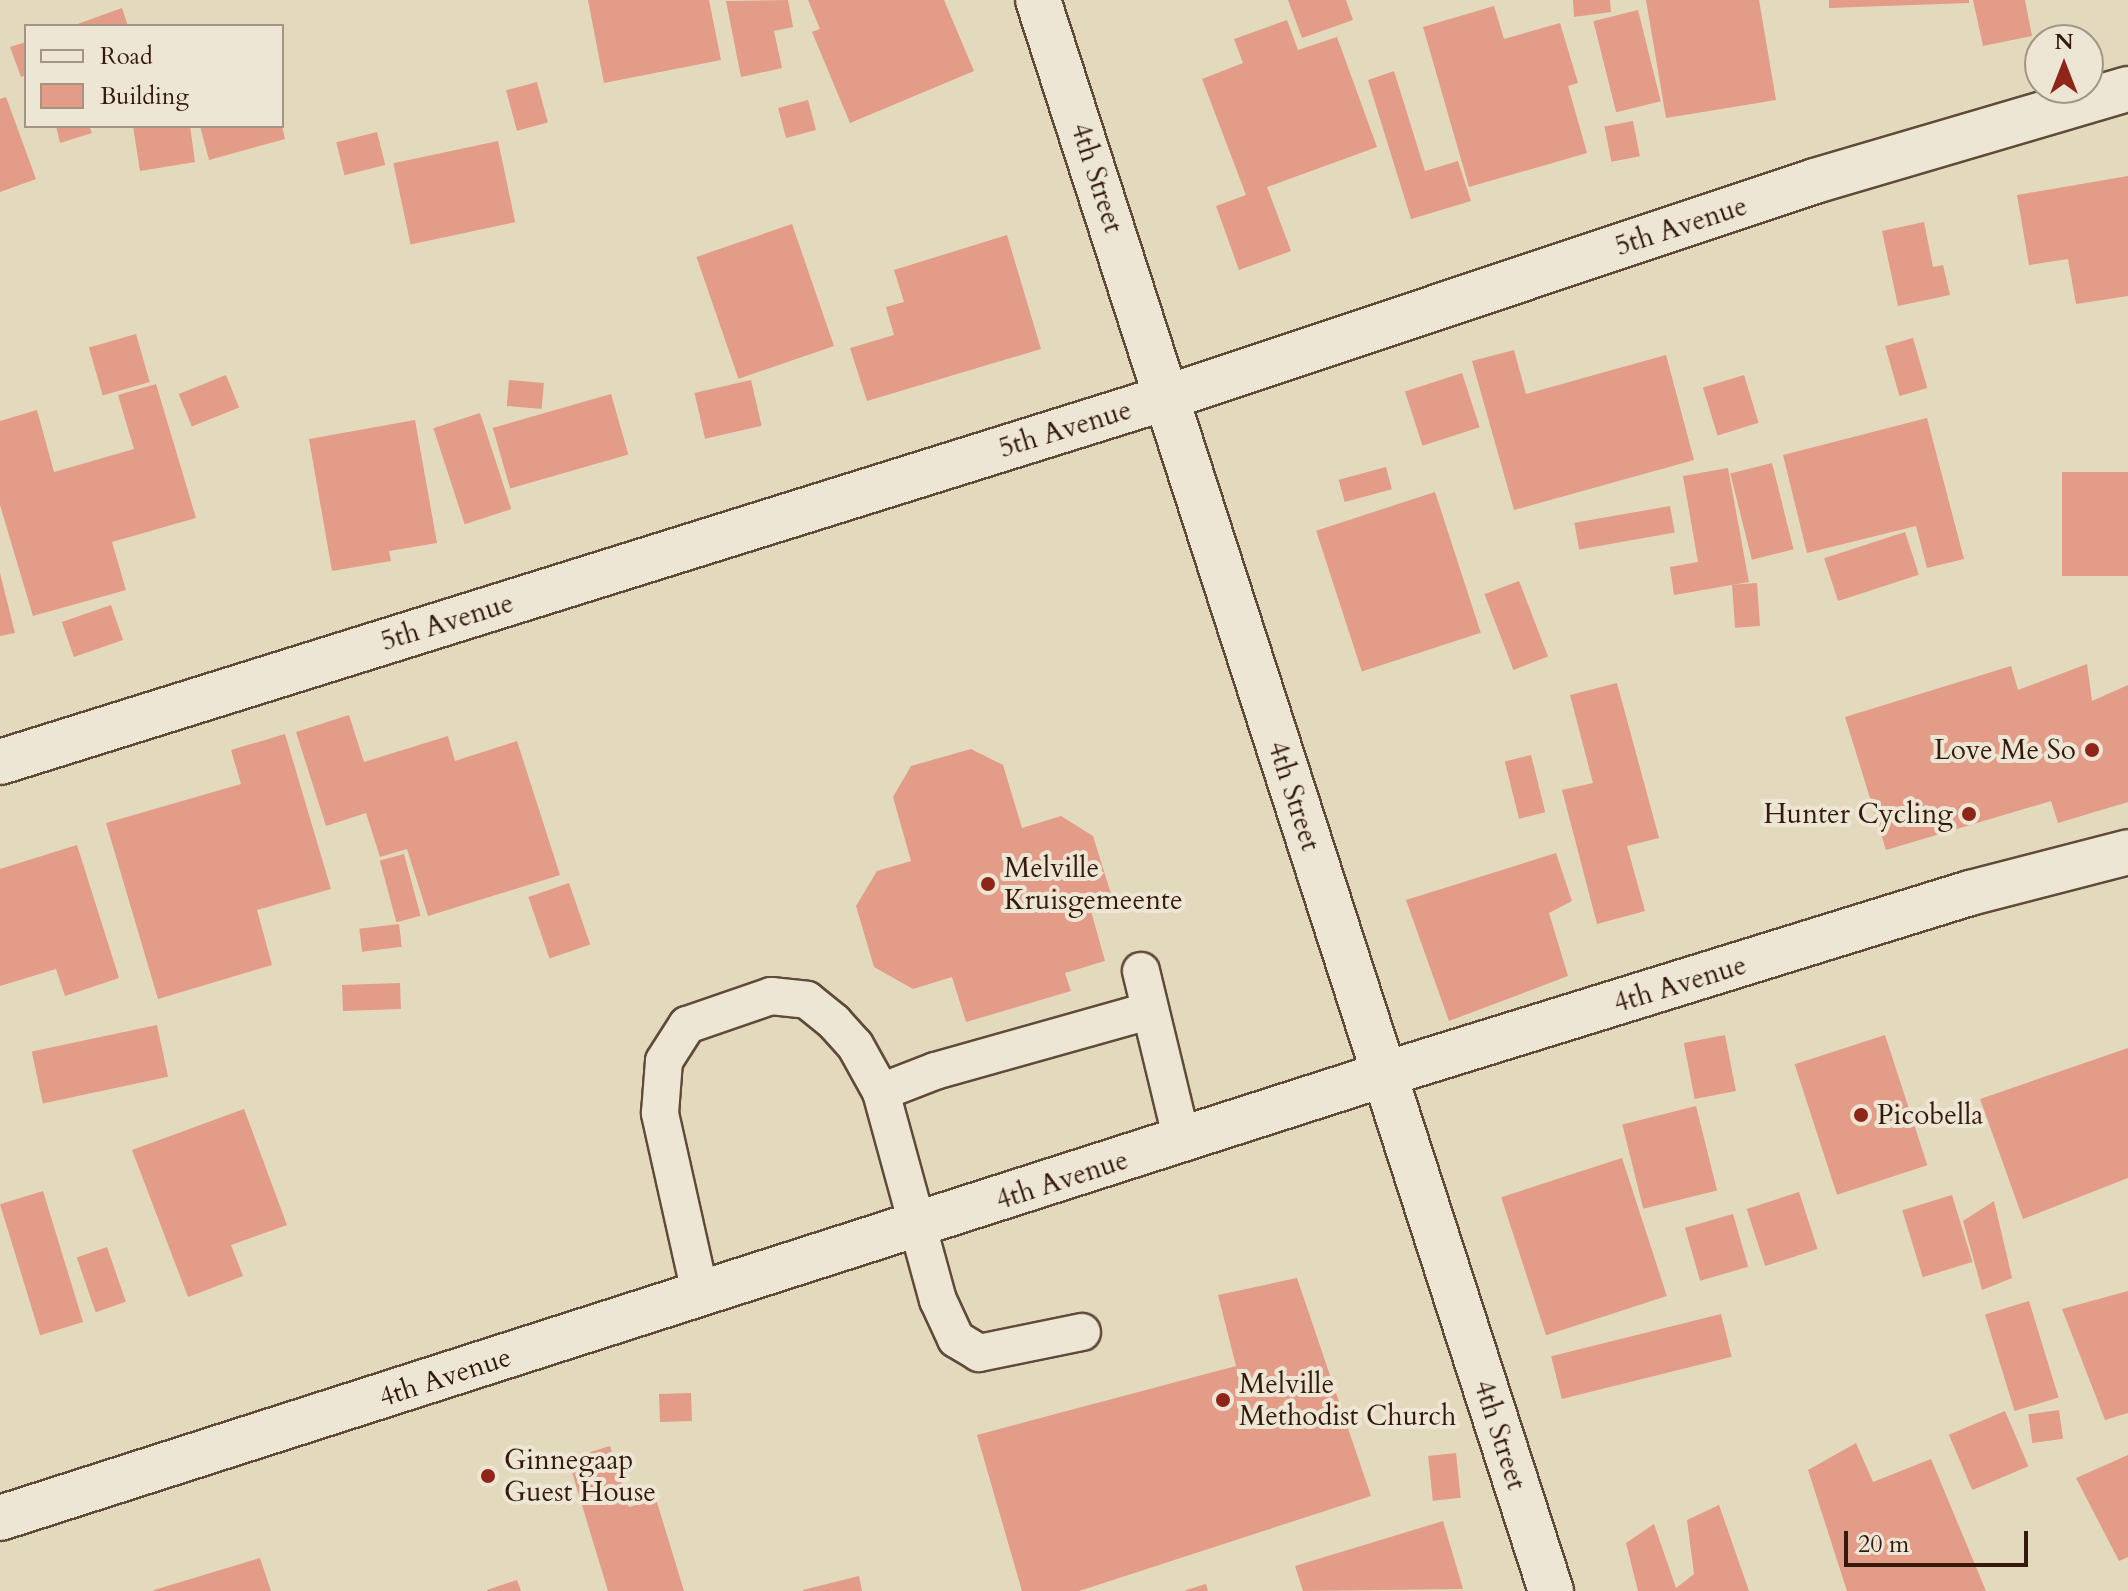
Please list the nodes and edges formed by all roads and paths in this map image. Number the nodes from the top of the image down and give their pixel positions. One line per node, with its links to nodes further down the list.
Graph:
1 (1038, 0): 3 (street, 4th Street)
2 (2128, 89): 3 (street, 5th Avenue)
3 (1168, 397): 4 (street, 5th Avenue); 8 (street, 4th Street)
4 (0, 762)
5 (2128, 852): 8 (street, 4th Avenue)
6 (1141, 971): 7 (lane)
7 (1149, 1011): 9 (lane); 10 (lane)
8 (1382, 1075): 10 (street, 4th Avenue); 15 (street, 4th Street)
9 (881, 1092): 11 (lane); 12 (lane)
10 (1182, 1140): 11 (street, 4th Avenue)
11 (918, 1228): 12 (street, 4th Avenue); 13 (lane)
12 (701, 1297): 14 (street, 4th Avenue)
13 (1082, 1332)
14 (0, 1518)
15 (1551, 1591)

